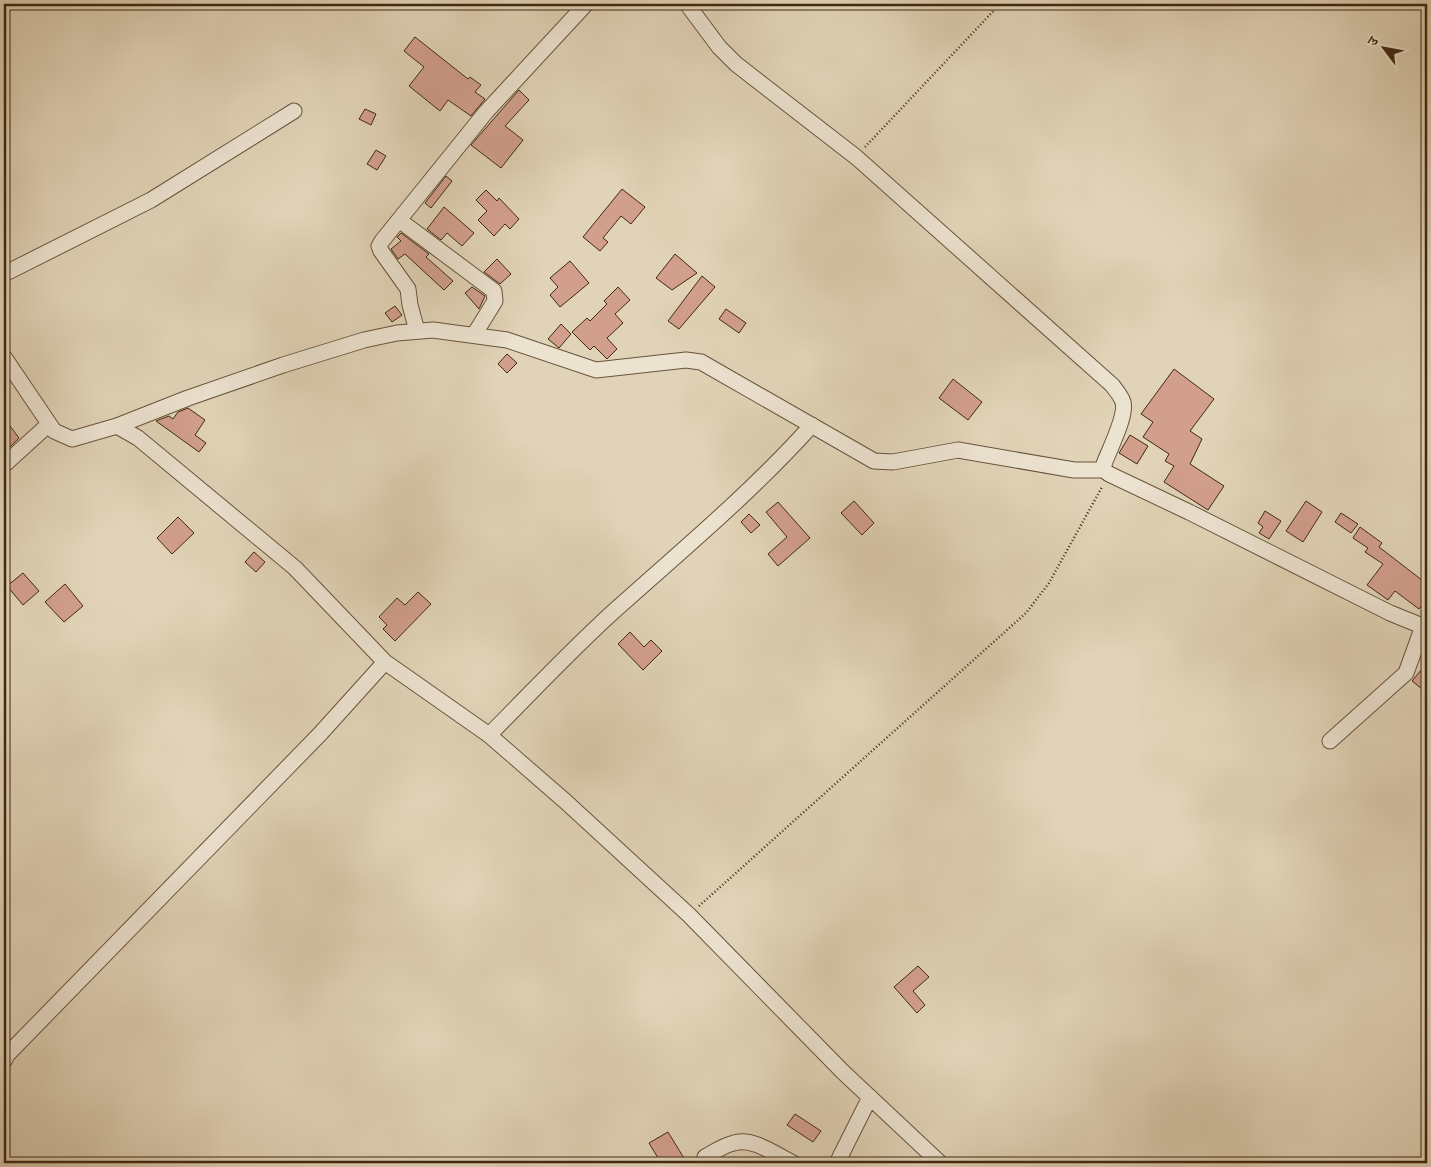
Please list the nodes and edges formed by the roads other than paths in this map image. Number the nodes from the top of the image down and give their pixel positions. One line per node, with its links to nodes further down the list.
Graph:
1 (586, 4): 4 (street)
2 (687, 4): 13 (street)
3 (294, 111): 5 (street)
4 (399, 220): 6 (street); 7 (street)
5 (4, 274)
6 (417, 331): 7 (street); 11 (street)
7 (474, 335): 10 (street)
8 (4, 356): 9 (street)
9 (50, 424): 11 (street); 12 (street)
10 (812, 425): 13 (street); 16 (street)
11 (117, 426): 15 (street)
12 (4, 465)
13 (1106, 472): 14 (street)
14 (1425, 627): 17 (street)
15 (385, 662): 16 (street); 18 (street)
16 (489, 735): 19 (street)
17 (1330, 740)
18 (5, 1056)
19 (875, 1101): 22 (street); 23 (street)
20 (705, 1157): 21 (street)
21 (793, 1163)
22 (837, 1163)
23 (940, 1163)

